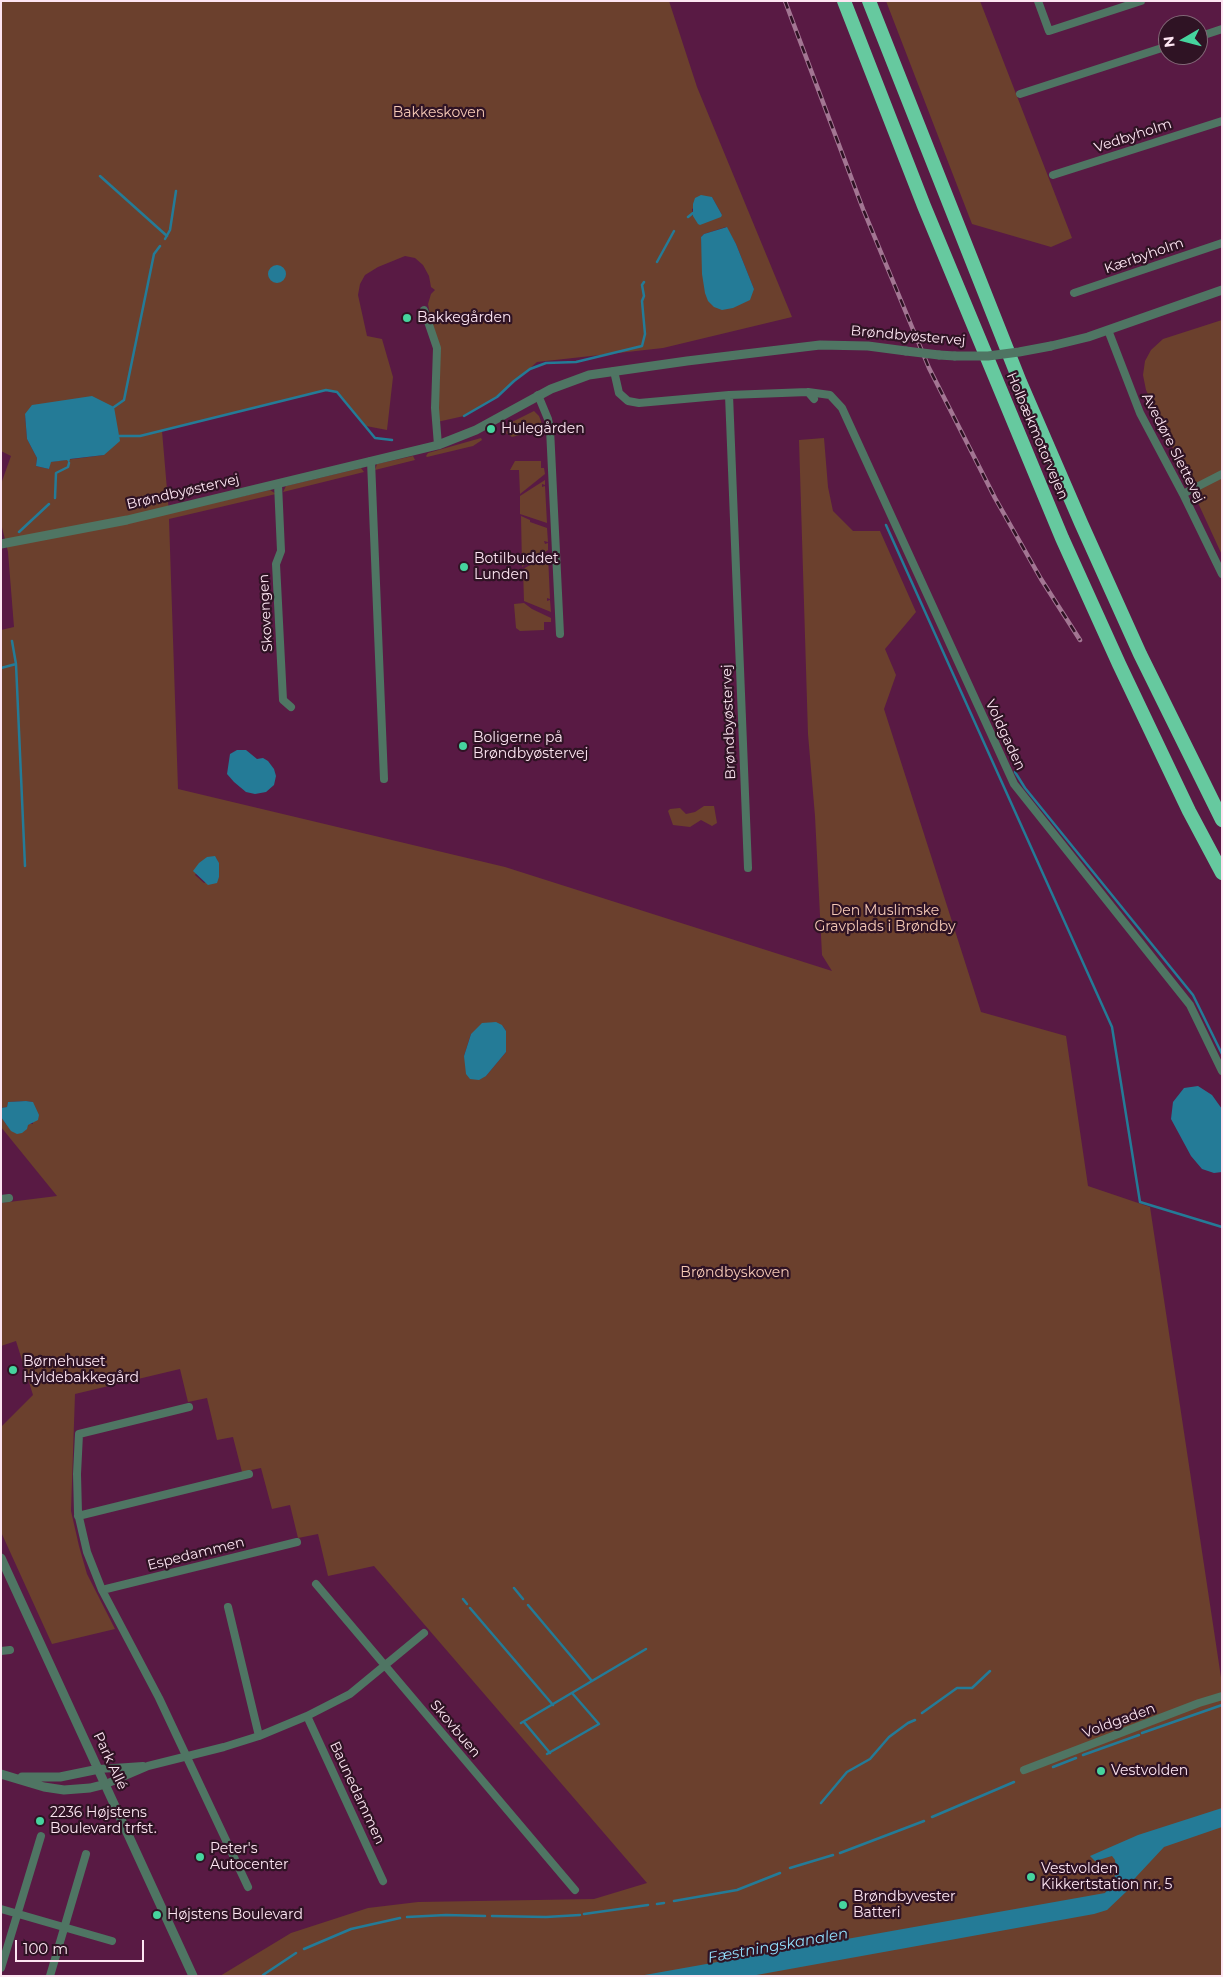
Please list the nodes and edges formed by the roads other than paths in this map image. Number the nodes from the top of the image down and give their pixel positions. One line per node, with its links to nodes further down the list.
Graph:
1 (844, 1): 34 (highway, Holbækmotorvejen)
2 (869, 1): 32 (highway, Holbækmotorvejen)
3 (1038, 1): 5 (street)
4 (1141, 1): 5 (street)
5 (1125, 4)
6 (1222, 29): 7 (street)
7 (1208, 34)
8 (1158, 49): 9 (street)
9 (1020, 94)
10 (1222, 121): 11 (street, Vedbyholm)
11 (1052, 175)
12 (1222, 243): 14 (street, Kærbyholm)
13 (1222, 290): 16 (street, Brøndbyøstervej)
14 (1074, 293)
15 (424, 310): 22 (street)
16 (1108, 330): 17 (street, Brøndbyøstervej, bridge); 26 (street, Avedøre Slettevej)
17 (614, 372): 19 (street, Brøndbyøstervej); 20 (street)
18 (808, 392): 20 (street); 21 (street); 35 (street, Voldgaden)
19 (538, 395): 22 (street, Brøndbyøstervej); 29 (street)
20 (729, 395): 33 (street, Brøndbyøstervej)
21 (814, 399)
22 (438, 445): 23 (street, Brøndbyøstervej)
23 (371, 461): 25 (street, Brøndbyøstervej); 31 (street)
24 (1222, 474): 26 (street)
25 (278, 484): 27 (street, Brøndbyøstervej); 30 (street, Skovengen)
26 (1184, 494): 28 (street, Avedøre Slettevej)
27 (1, 544)
28 (1222, 574)
29 (560, 634)
30 (291, 707)
31 (384, 779)
32 (1222, 820)
33 (748, 868)
34 (1222, 873)
35 (1222, 1071)
36 (189, 1407): 38 (street)
37 (249, 1474): 38 (street)
38 (78, 1516): 42 (street)
39 (296, 1542): 42 (street, Espedammen)
40 (1, 1558): 53 (street, Park Allé)
41 (316, 1584): 47 (street, Skovbuen)
42 (102, 1590): 51 (street)
43 (228, 1607): 50 (street)
44 (424, 1633): 47 (street)
45 (10, 1650): 46 (street)
46 (1, 1651)
47 (386, 1666): 49 (street); 62 (street, Skovbuen)
48 (1222, 1696): 54 (street, Voldgaden)
49 (307, 1716): 50 (street); 60 (street, Baunedammen)
50 (259, 1736): 51 (street)
51 (185, 1756): 52 (street); 61 (street)
52 (148, 1766): 53 (street); 57 (street)
53 (99, 1769): 56 (street); 57 (street, Park Allé)
54 (1024, 1770)
55 (1, 1774): 56 (street)
56 (12, 1777): 57 (street)
57 (106, 1784): 69 (street, Park Allé)
58 (41, 1836): 64 (street)
59 (86, 1854): 65 (street)
60 (383, 1881)
61 (248, 1887)
62 (575, 1890)
63 (1, 1909): 64 (street)
64 (18, 1914): 65 (street); 67 (street)
65 (64, 1927): 66 (street); 68 (street)
66 (112, 1941)
67 (1, 1968)
68 (50, 1976)
69 (193, 1976)

